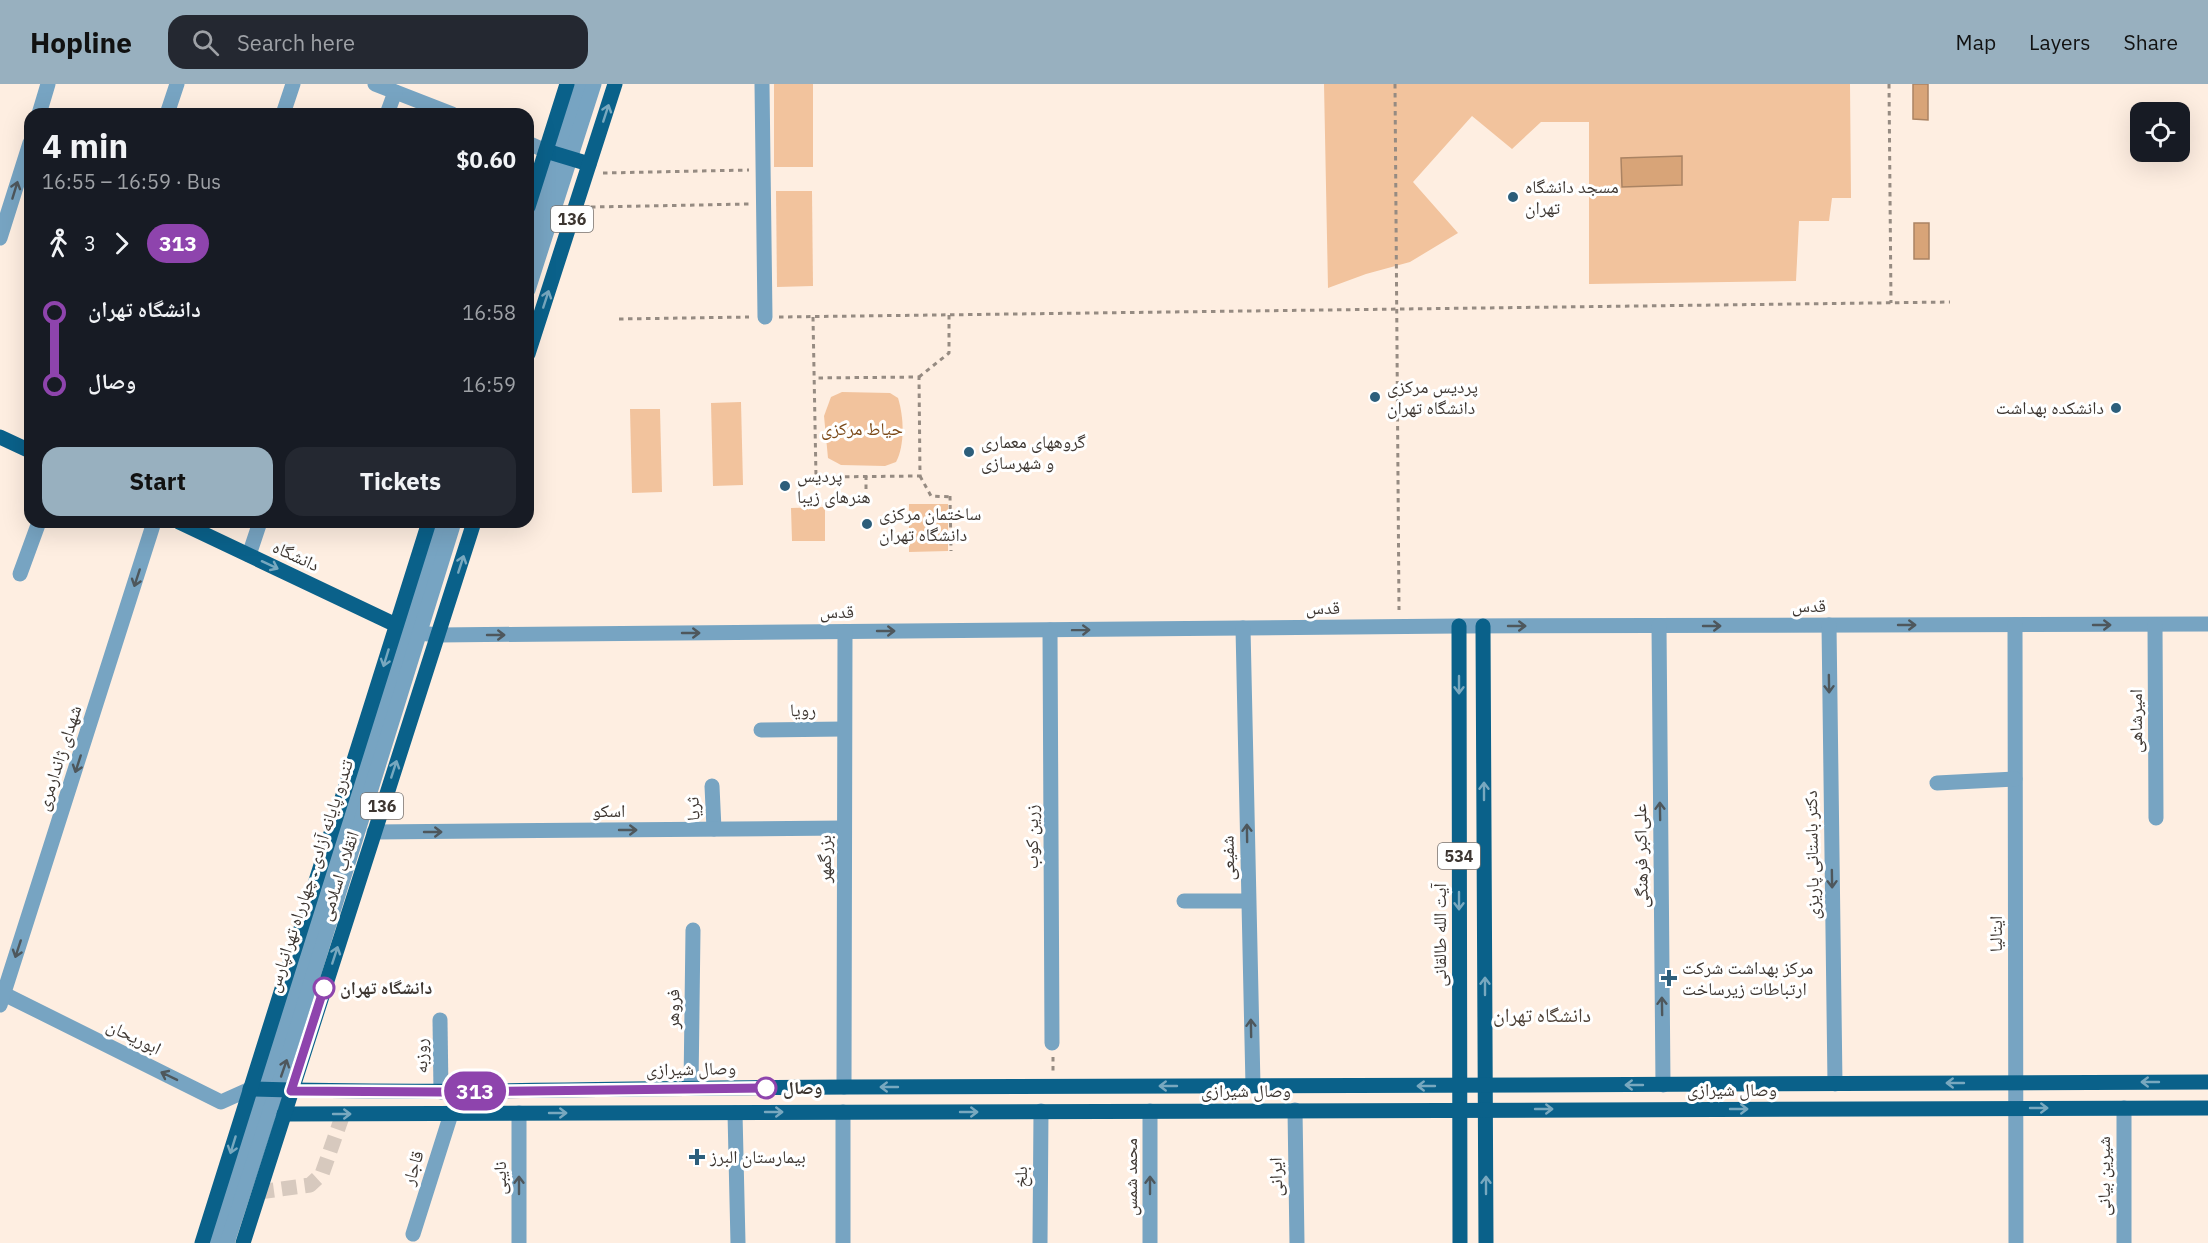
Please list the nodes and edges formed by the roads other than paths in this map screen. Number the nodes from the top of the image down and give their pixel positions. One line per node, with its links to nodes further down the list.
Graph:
1 (48, 84): 11 (street)
2 (177, 84): 12 (street)
3 (293, 84): 13 (street)
4 (375, 84): 10 (street)
5 (567, 84): 17 (main road, 136)
6 (582, 84): 17 (street)
7 (594, 84): 17 (street)
8 (615, 84): 19 (main road, 136, one-way to 8)
9 (762, 84): 24 (street)
10 (405, 91): 14 (street); 15 (street)
11 (41, 108)
12 (169, 108)
13 (286, 108)
14 (392, 108)
15 (440, 108)
16 (534, 146): 17 (street)
17 (558, 154): 19 (main road); 20 (main road, 136); 21 (street); 23 (street)
18 (24, 162): 22 (street, one-way to 18)
19 (588, 169): 25 (main road, 136, one-way to 19)
20 (534, 196)
21 (534, 234)
22 (0, 238)
23 (534, 263)
24 (765, 317)
25 (534, 335)
26 (0, 437): 27 (main road)
27 (24, 448)
28 (37, 528): 37 (street)
29 (152, 528): 62 (street, شهدای ژاندارمری, one-way to 62)
30 (192, 528): 36 (main road, دانشگاه)
31 (258, 528): 36 (street)
32 (428, 528): 46 (main road, انقلاب اسلامی / 136)
33 (441, 528): 46 (street)
34 (451, 528): 46 (street)
35 (472, 528): 49 (main road, انقلاب اسلامی / 136, one-way to 35)
36 (249, 555): 46 (main road, دانشگاه, one-way to 46)
37 (20, 574)
38 (2208, 624): 40 (street, قدس)
39 (2015, 625): 40 (street, قدس, one-way to 40); 44 (street, قدس, one-way to 39); 52 (street, ایتالیا)
40 (2156, 625): 55 (street, امیرشاهی)
41 (1459, 626): 42 (street, قدس); 45 (street, قدس); 70 (main road, آیت الله طالقانی / 534, one-way to 70)
42 (1483, 626): 43 (street, قدس, one-way to 43); 71 (main road, 534, one-way to 42)
43 (1659, 626): 44 (street, قدس, one-way to 44); 68 (street, علی‌اکبر فرهنگی, one-way to 43)
44 (1829, 626): 67 (street, دکتر باستانی پاریزی, one-way to 67)
45 (1243, 628): 47 (street, قدس, one-way to 45); 60 (street, شفیعی, one-way to 45)
46 (408, 629): 49 (street, قدس); 74 (street); 74 (main road, انقلاب اسلامی / 136, one-way to 74)
47 (1050, 630): 48 (street, قدس, one-way to 47); 64 (street, زرین کوب)
48 (845, 632): 49 (street, قدس, one-way to 48); 50 (street, بزرگمهر)
49 (438, 635): 58 (main road, انقلاب اسلامی / 136, one-way to 49)
50 (844, 729): 51 (street, رویا); 56 (street, بزرگمهر)
51 (761, 730)
52 (2015, 779): 53 (street); 66 (street, ایتالیا)
53 (1937, 783)
54 (712, 786): 57 (street, ثریا)
55 (2156, 818)
56 (844, 828): 57 (street, اسکو); 72 (street, بزرگمهر)
57 (714, 830): 58 (street, اسکو, one-way to 57)
58 (374, 832): 74 (main road, انقلاب اسلامی / 136, one-way to 58)
59 (1184, 901): 60 (street)
60 (1248, 901): 69 (street, شفیعی, one-way to 60)
61 (693, 930): 73 (street, فروهر)
62 (1, 997): 74 (street, ابوریحان, one-way to 62)
63 (440, 1020): 76 (street, روزبه)
64 (1052, 1043)
65 (2208, 1082): 66 (main road, وصال شیرازی, one-way to 66)
66 (2016, 1083): 67 (main road, وصال شیرازی, one-way to 67); 77 (street, ایتالیا)
67 (1835, 1084): 68 (main road, وصال شیرازی); 82 (main road)
68 (1663, 1085): 71 (main road, وصال شیرازی, one-way to 71); 81 (main road)
69 (1253, 1086): 70 (main road, وصال شیرازی, one-way to 69); 72 (main road, وصال شیرازی, one-way to 72); 83 (main road)
70 (1459, 1086): 71 (main road, وصال شیرازی); 85 (main road, آیت الله طالقانی / 534)
71 (1485, 1086): 80 (main road, 534)
72 (844, 1087): 73 (main road, وصال شیرازی); 88 (main road)
73 (691, 1088): 76 (main road, وصال شیرازی)
74 (270, 1090): 75 (main road, وصال شیرازی); 91 (main road, انقلاب اسلامی / 136); 95 (main road, انقلاب اسلامی / 136, one-way to 95); 96 (street); 97 (street)
75 (323, 1092): 76 (main road, وصال شیرازی); 92 (main road)
76 (441, 1092)
77 (2016, 1108): 78 (main road, وصال شیرازی, one-way to 78); 82 (main road, وصال شیرازی); 107 (street, ایتالیا)
78 (2124, 1108): 79 (main road, وصال شیرازی); 108 (street, شیرین بیانی)
79 (2208, 1108)
80 (1485, 1109): 81 (main road, وصال شیرازی, one-way to 81); 85 (main road, وصال شیرازی); 106 (main road, 534, one-way to 80)
81 (1663, 1109): 82 (main road, وصال شیرازی, one-way to 82)
82 (1836, 1109)
83 (1253, 1110): 84 (main road, وصال شیرازی); 87 (main road, وصال شیرازی)
84 (1295, 1110): 85 (main road, وصال شیرازی); 104 (street, ایرانی)
85 (1459, 1110): 105 (main road, آیت الله طالقانی / 534)
86 (1041, 1111): 87 (main road, وصال شیرازی); 88 (main road, وصال شیرازی, one-way to 86); 102 (street, بلخ)
87 (1150, 1111): 103 (street, محمد شمس, one-way to 87)
88 (843, 1112): 90 (main road, وصال شیرازی, one-way to 88); 101 (street)
89 (519, 1113): 90 (main road, وصال شیرازی, one-way to 90); 93 (main road, وصال شیرازی); 99 (street, نایبی, one-way to 89)
90 (735, 1113): 100 (street)
91 (284, 1114): 92 (main road, وصال شیرازی); 98 (main road, انقلاب اسلامی / 136)
92 (316, 1114): 93 (main road, وصال شیرازی, one-way to 93)
93 (451, 1114): 94 (street, قاجار)
94 (413, 1234)
95 (202, 1243)
96 (215, 1243)
97 (227, 1243)
98 (243, 1243)
99 (519, 1243)
100 (738, 1243)
101 (843, 1243)
102 (1040, 1243)
103 (1150, 1243)
104 (1297, 1243)
105 (1460, 1243)
106 (1486, 1243)
107 (2016, 1243)
108 (2124, 1243)

